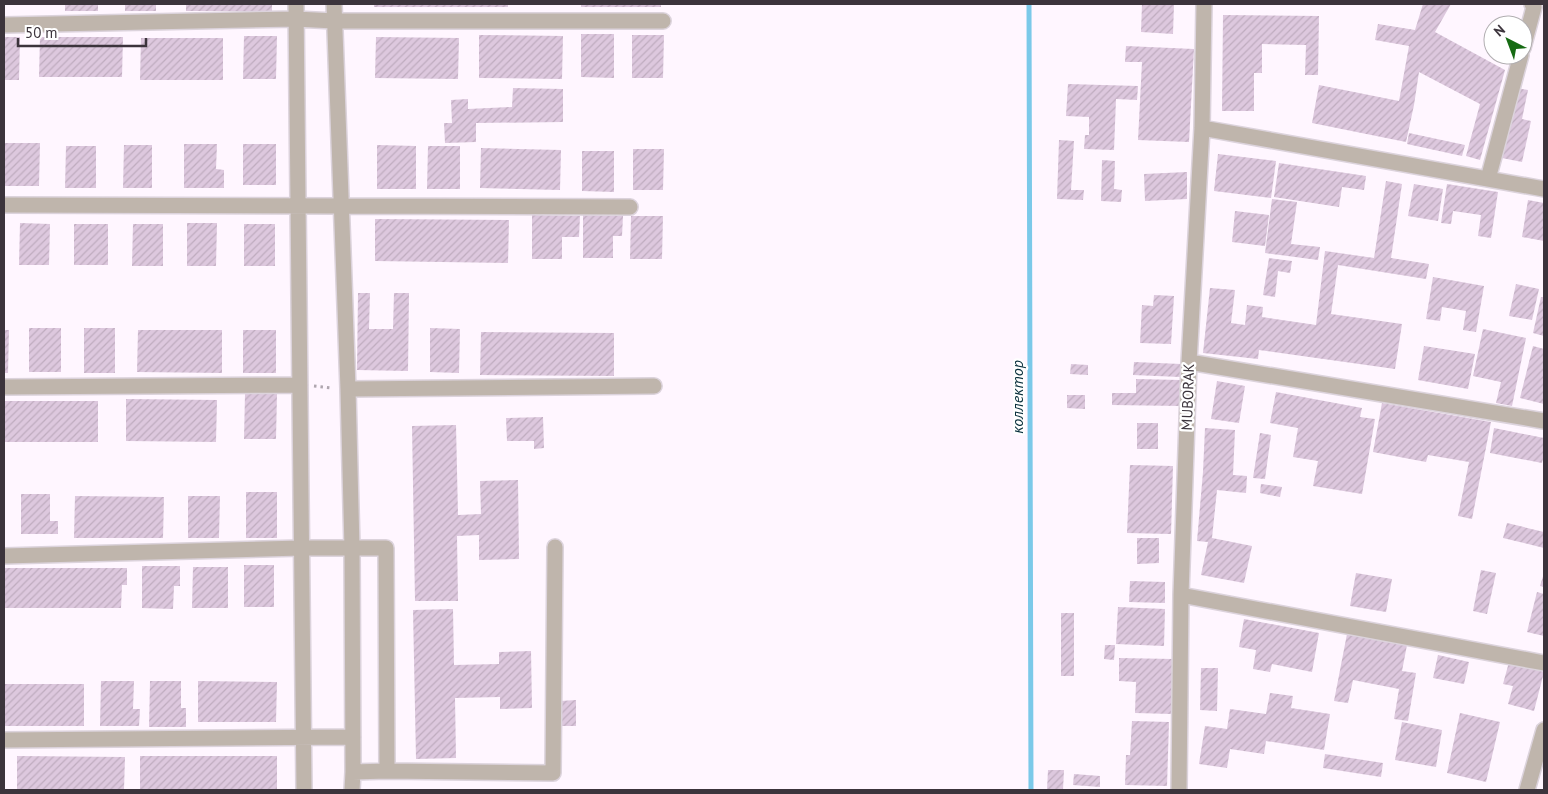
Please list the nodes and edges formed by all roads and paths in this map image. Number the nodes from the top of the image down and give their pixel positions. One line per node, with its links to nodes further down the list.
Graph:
1 (334, 4): 4 (street)
2 (1204, 4): 8 (street, MUBORAK)
3 (296, 11): 4 (street); 6 (street); 12 (street)
4 (334, 20): 5 (street); 13 (street)
5 (663, 21)
6 (4, 25)
7 (1518, 65): 9 (street)
8 (1202, 128): 9 (street); 15 (street, MUBORAK)
9 (1488, 179): 10 (street)
10 (1544, 189)
11 (4, 205): 12 (street)
12 (298, 205): 13 (street); 16 (street)
13 (340, 206): 14 (street); 19 (street)
14 (630, 207)
15 (1189, 362): 20 (street); 25 (street, MUBORAK)
16 (300, 385): 18 (street); 19 (path); 22 (street)
17 (654, 386): 19 (street)
18 (4, 387)
19 (348, 389): 23 (street)
20 (1544, 421)
21 (555, 547): 31 (street)
22 (301, 548): 23 (street); 24 (street); 29 (street)
23 (352, 548): 28 (street); 31 (street)
24 (4, 556)
25 (1181, 595): 26 (street); 35 (street, MUBORAK)
26 (1544, 662)
27 (1544, 730): 36 (street)
28 (353, 737): 29 (street); 32 (street)
29 (303, 738): 30 (street); 33 (street)
30 (4, 740)
31 (387, 770): 32 (street)
32 (353, 772): 34 (street)
33 (304, 790)
34 (352, 790)
35 (1179, 790)
36 (1527, 790)

